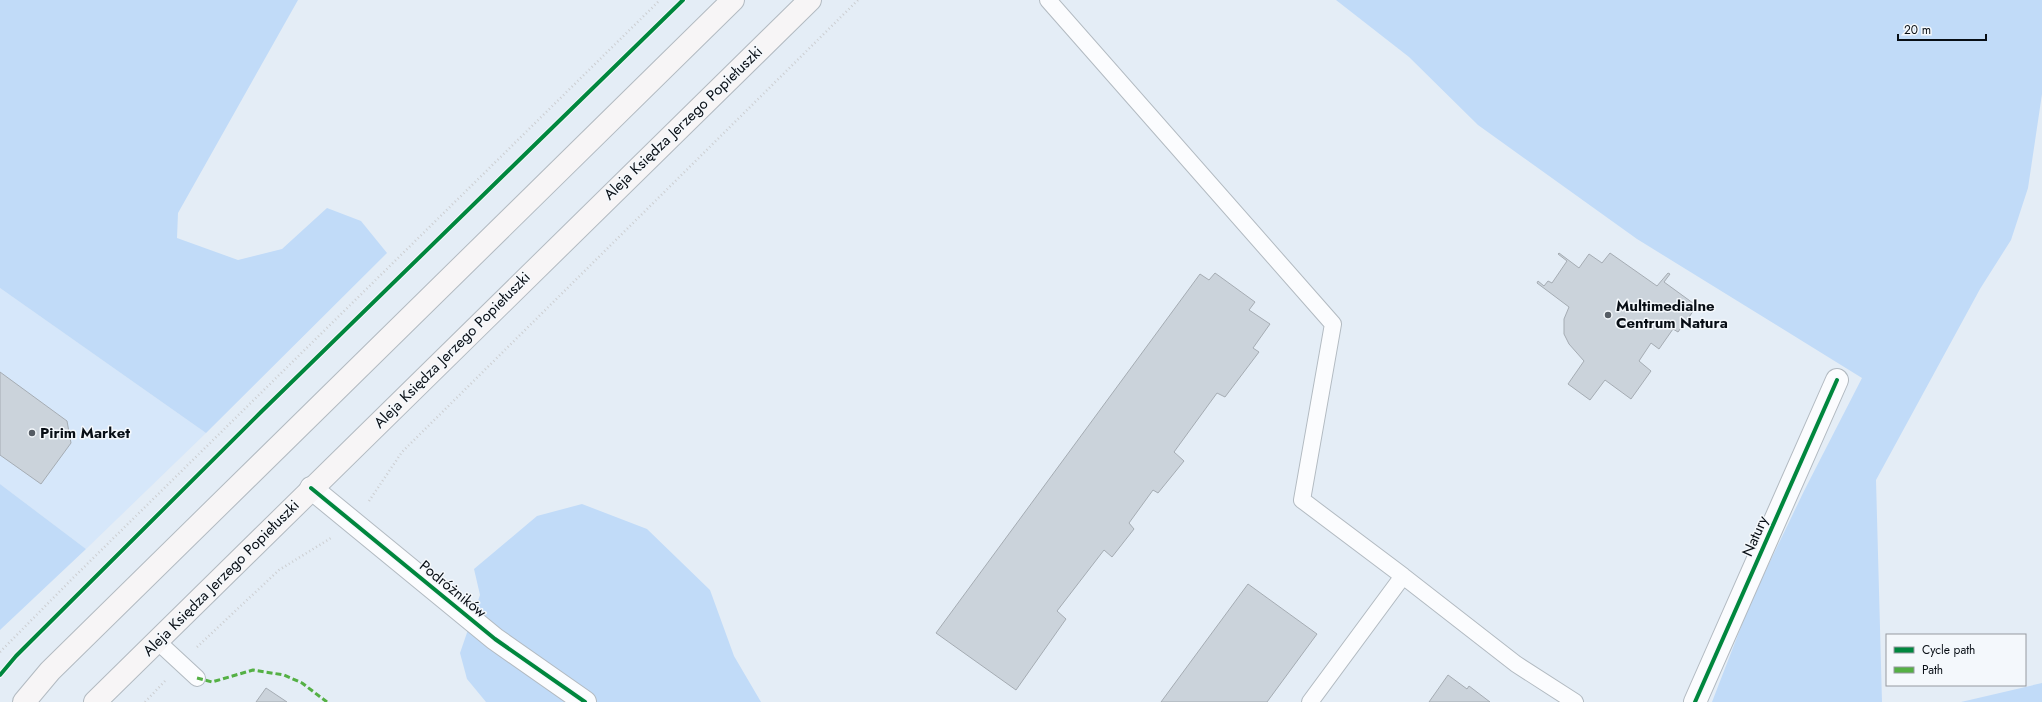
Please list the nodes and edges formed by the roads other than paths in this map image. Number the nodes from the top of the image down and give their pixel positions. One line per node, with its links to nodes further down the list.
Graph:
1 (733, 0): 9 (main road)
2 (810, 0): 5 (main road, Aleja Księdza Jerzego Popiełuszki)
3 (1048, 0): 6 (lane)
4 (1837, 380): 14 (street, Natury)
5 (311, 488): 7 (main road, Aleja Księdza Jerzego Popiełuszki); 11 (street, Podróżników)
6 (1403, 576): 12 (lane); 13 (lane)
7 (157, 641): 8 (lane); 10 (main road, Aleja Księdza Jerzego Popiełuszki)
8 (197, 678)
9 (24, 702)
10 (95, 702)
11 (585, 702)
12 (1310, 702)
13 (1575, 702)
14 (1695, 702)

